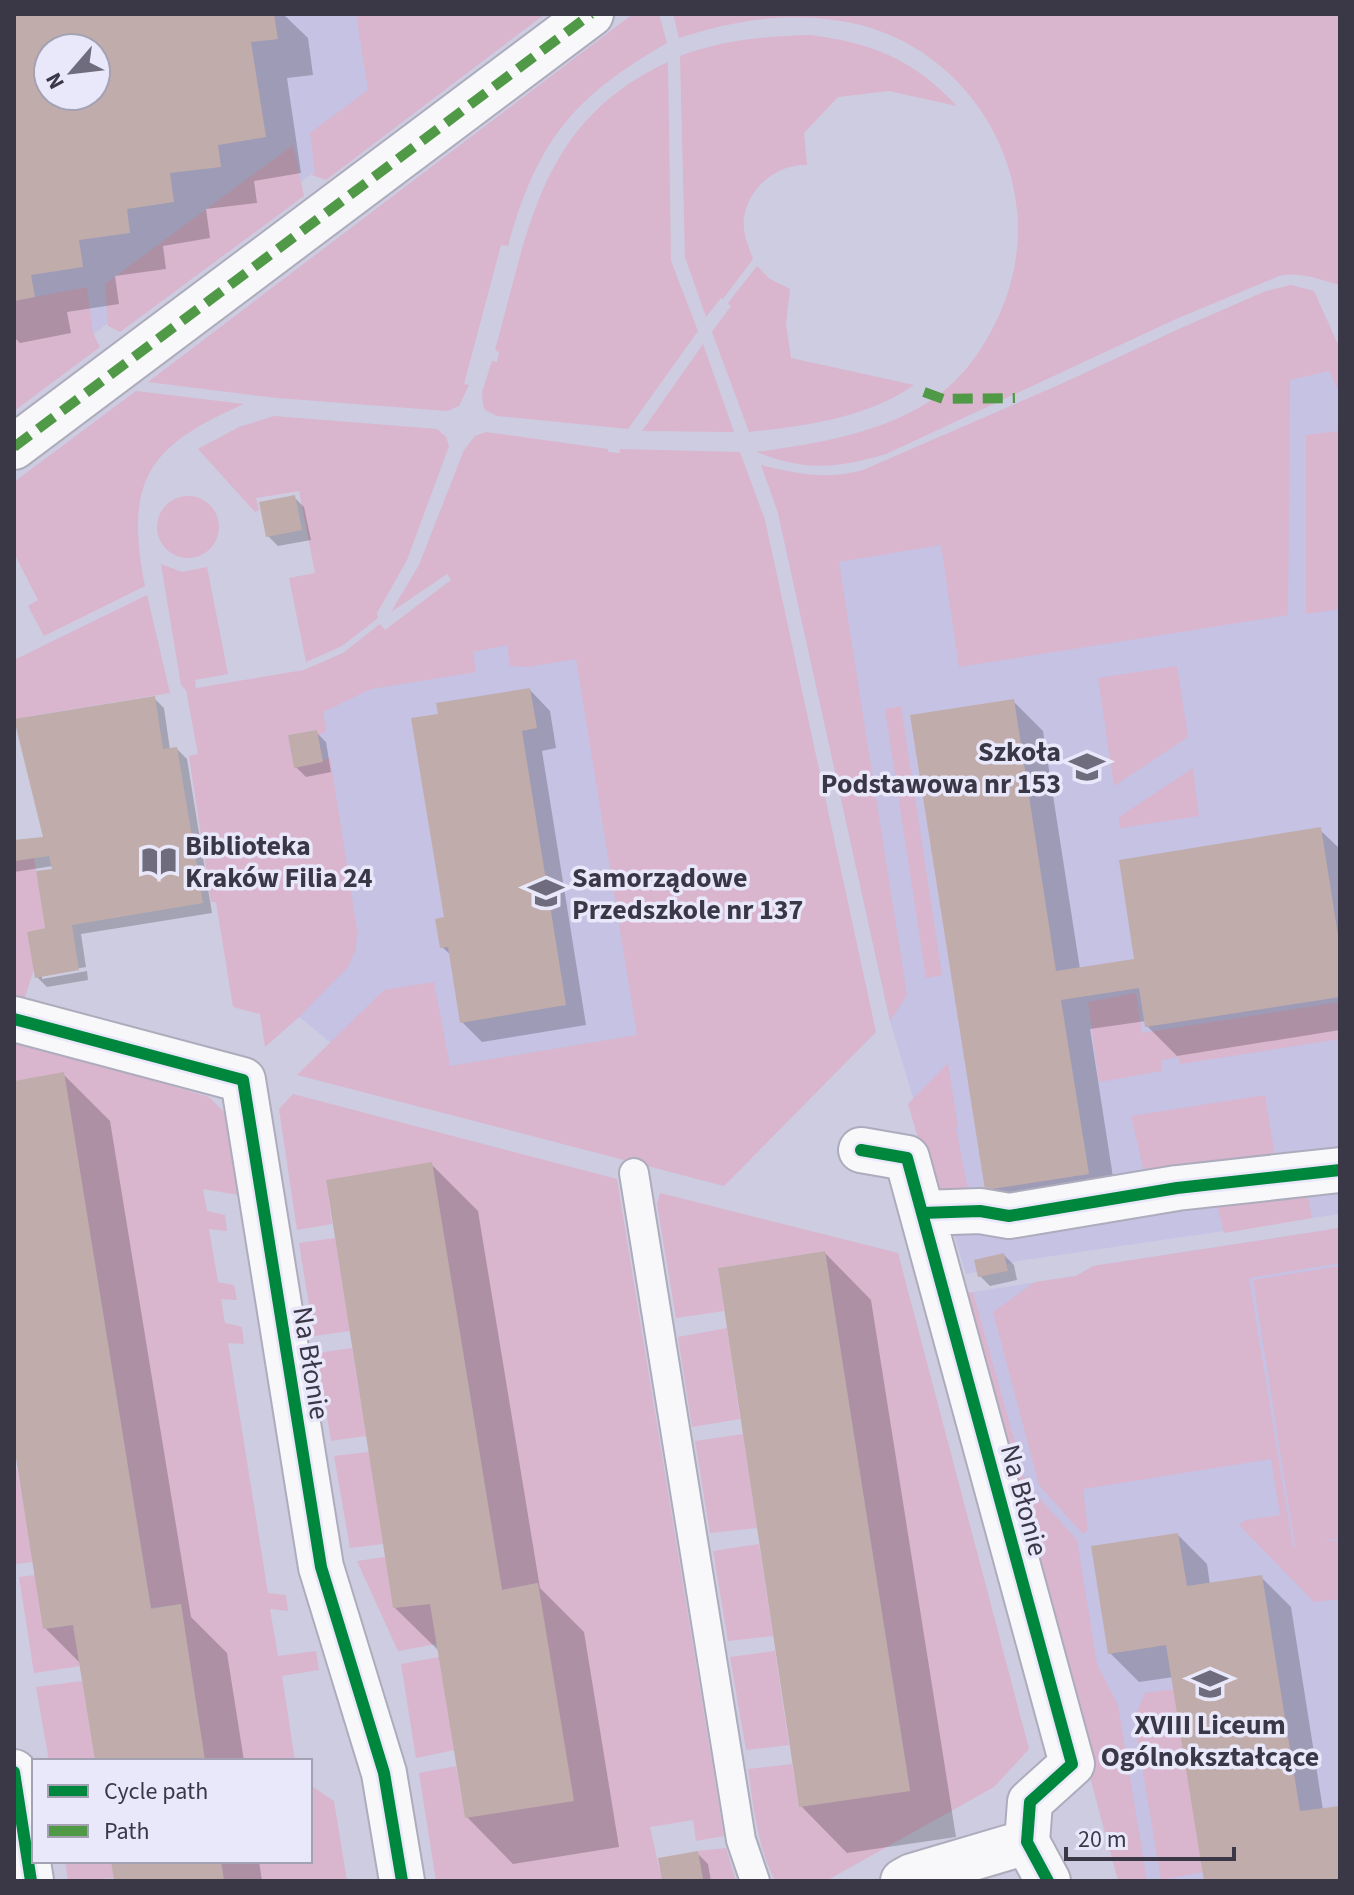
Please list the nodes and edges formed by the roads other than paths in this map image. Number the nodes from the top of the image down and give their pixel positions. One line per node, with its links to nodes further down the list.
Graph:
1 (591, 14): 2 (street)
2 (14, 447)
3 (14, 1019): 11 (street, Na Błonie)
4 (861, 1150): 7 (street, Na Błonie)
5 (1340, 1170): 7 (street)
6 (634, 1173): 12 (lane)
7 (922, 1213): 9 (street, Na Błonie)
8 (14, 1772): 10 (street)
9 (1027, 1842): 13 (street); 14 (street)
10 (31, 1881)
11 (402, 1881)
12 (755, 1881)
13 (903, 1881)
14 (1048, 1881)

